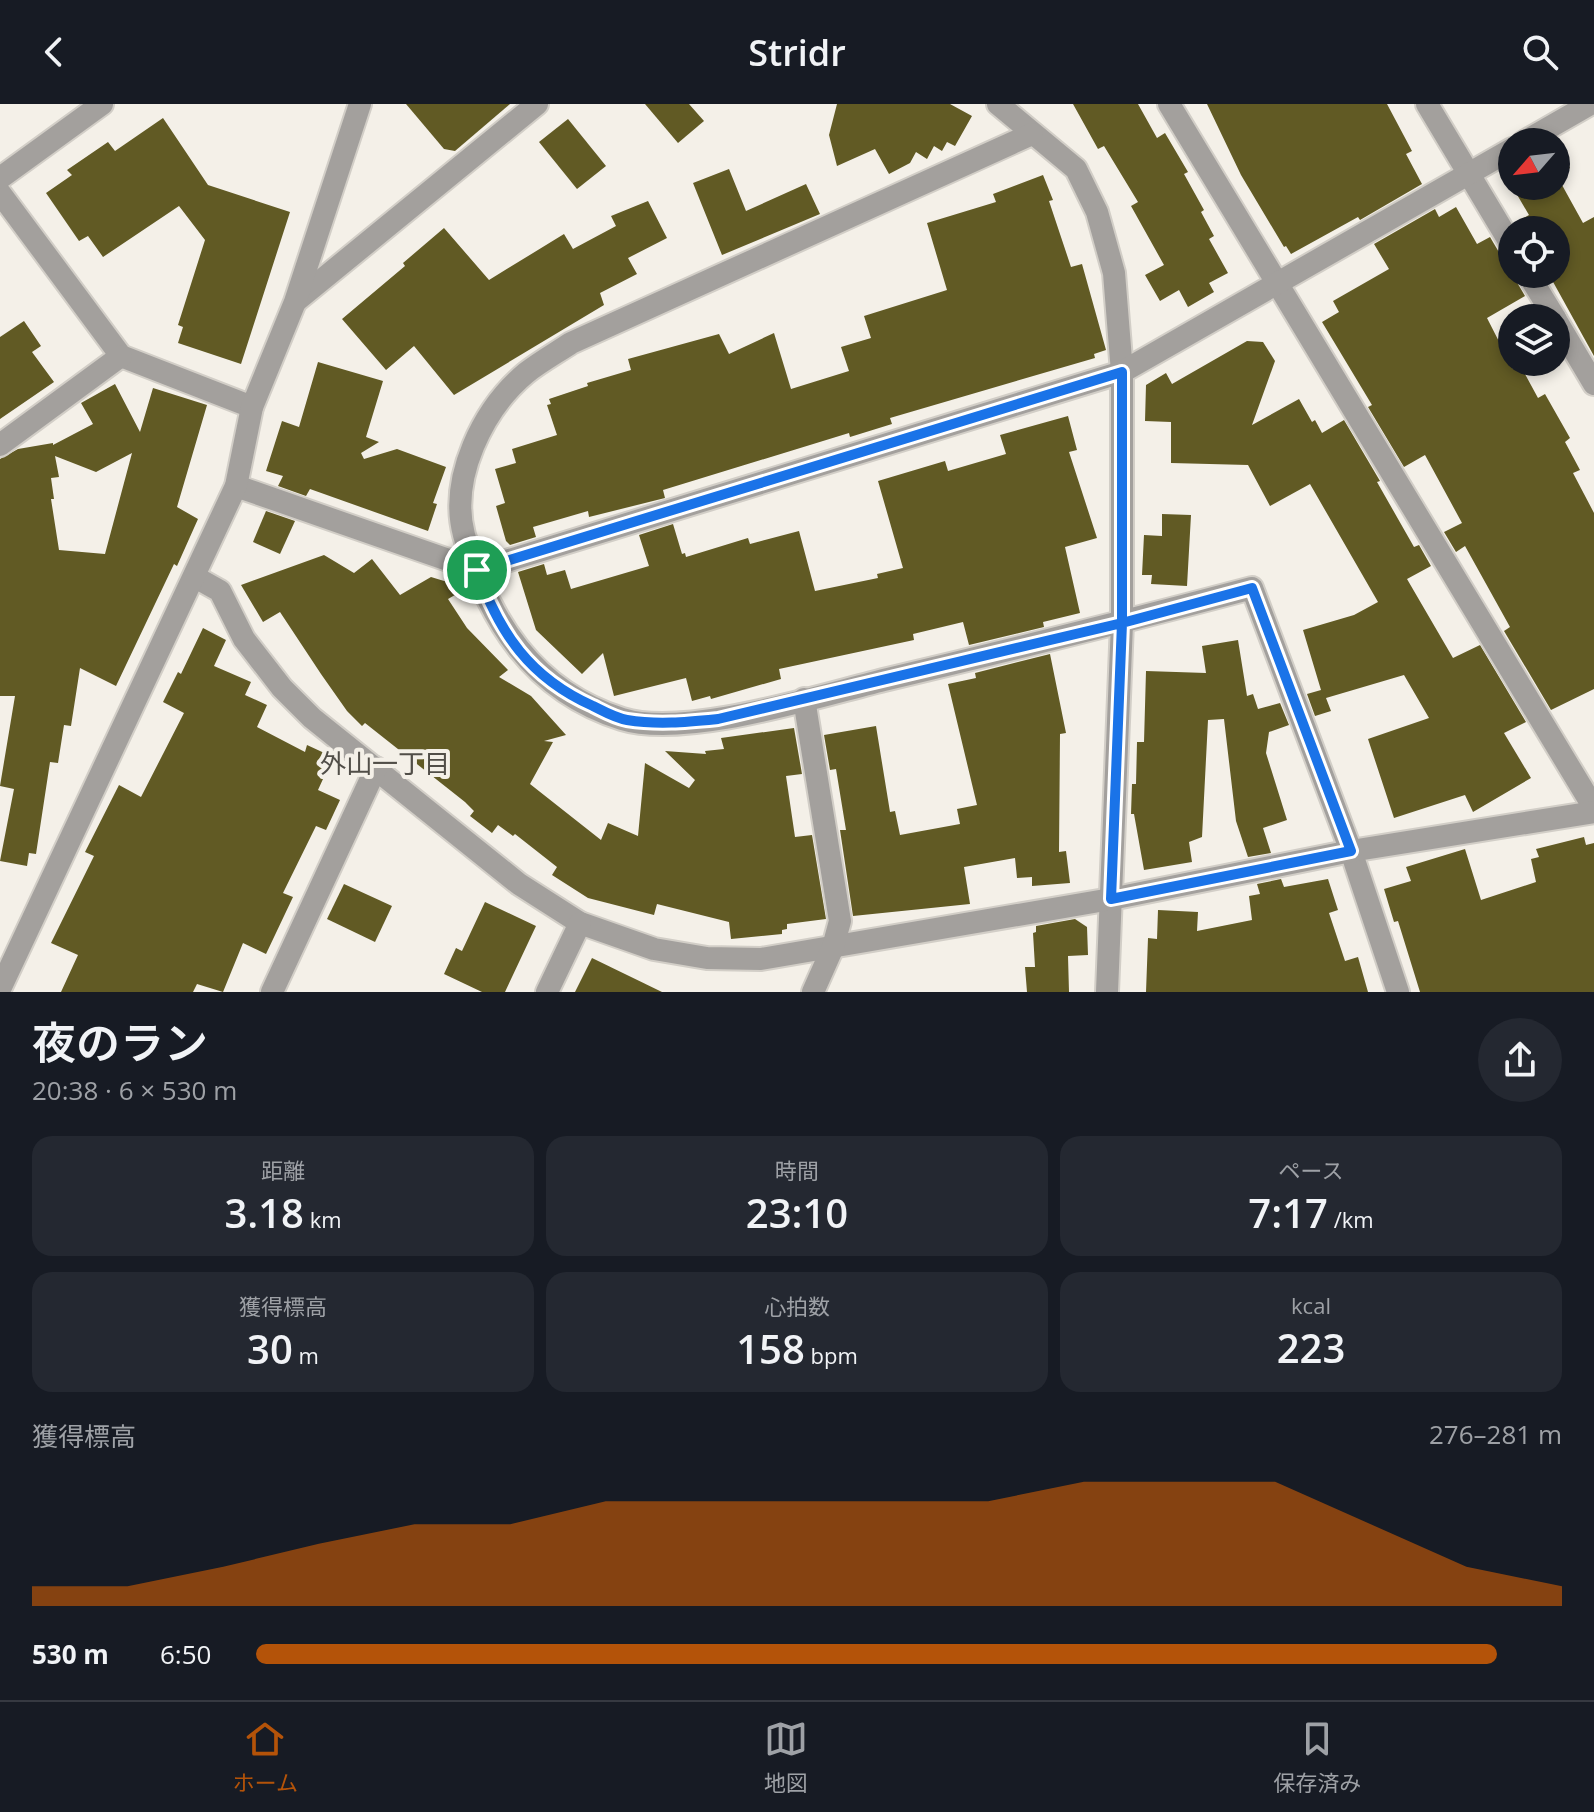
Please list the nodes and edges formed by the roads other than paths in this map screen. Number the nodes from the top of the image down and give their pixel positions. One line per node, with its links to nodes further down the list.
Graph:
1 (102, 104): 12 (street)
2 (360, 104): 16 (street)
3 (537, 104): 16 (street)
4 (998, 104): 9 (street)
5 (1169, 104): 15 (street)
6 (1427, 104): 11 (street)
7 (1590, 104): 8 (street)
8 (1548, 128)
9 (1032, 134): 19 (street); 24 (street)
10 (1498, 157): 11 (street)
11 (1469, 173): 14 (street); 15 (street)
12 (0, 178)
13 (0, 193): 18 (street)
14 (1498, 222)
15 (1277, 283): 19 (street); 29 (street)
16 (295, 302): 21 (street)
17 (1570, 344): 20 (street)
18 (121, 356): 21 (street); 22 (street)
19 (1122, 372): 24 (street); 26 (street)
20 (1594, 384)
21 (252, 407): 23 (street)
22 (0, 445)
23 (236, 486): 24 (street); 25 (street)
24 (477, 570): 27 (street)
25 (195, 577): 28 (street); 34 (street)
26 (1122, 623): 27 (street); 30 (street); 31 (street)
27 (804, 699): 33 (street)
28 (376, 768): 32 (street); 35 (street)
29 (1594, 810): 30 (street)
30 (1351, 851): 31 (street); 39 (street)
31 (1111, 899): 33 (street); 38 (street)
32 (580, 923): 33 (street); 36 (street)
33 (833, 947): 37 (street)
34 (0, 989)
35 (272, 992)
36 (547, 992)
37 (813, 992)
38 (1107, 992)
39 (1398, 992)

